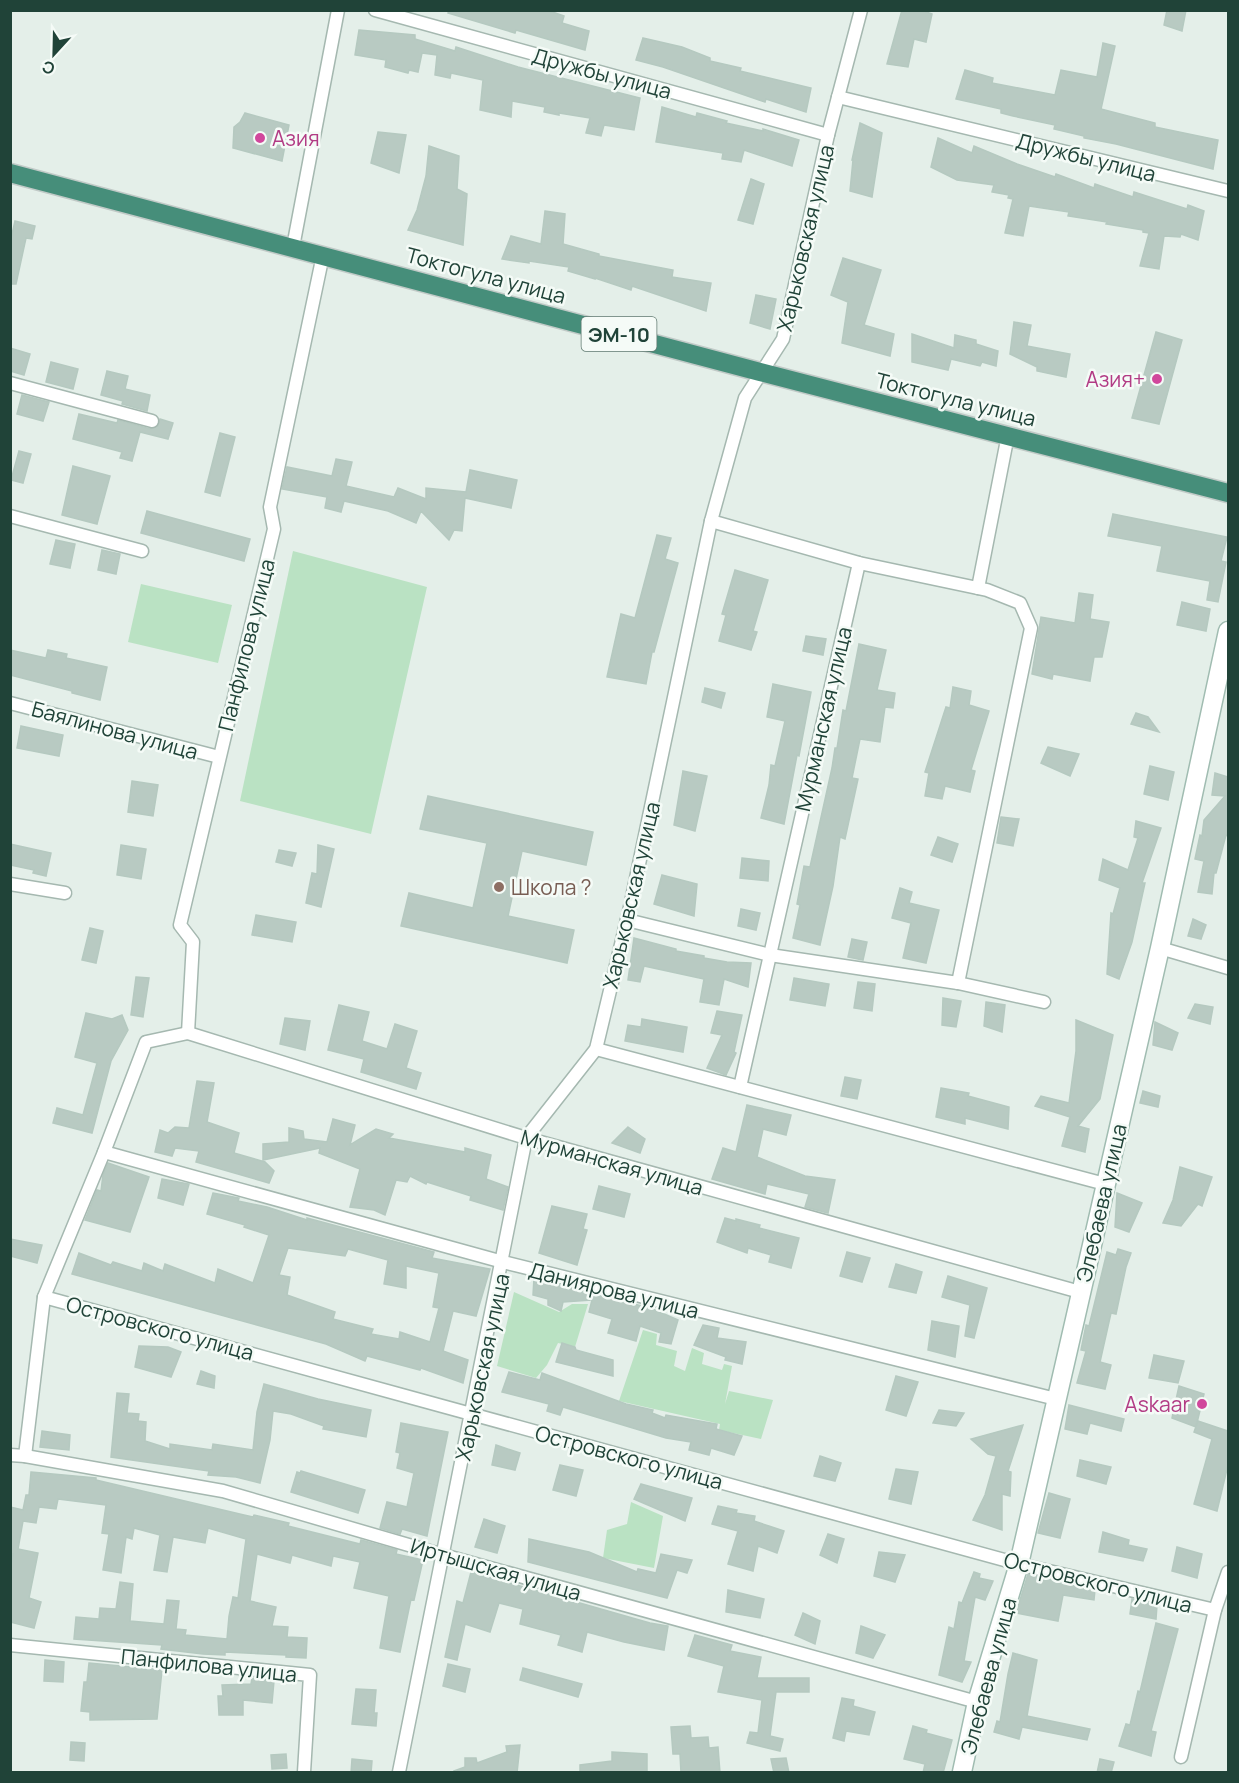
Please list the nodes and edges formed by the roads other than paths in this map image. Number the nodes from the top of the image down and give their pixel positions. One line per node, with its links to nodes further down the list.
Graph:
1 (338, 10): 8 (street)
2 (375, 10): 5 (street, Дружбы улица)
3 (861, 10): 4 (street, Харьковская улица)
4 (838, 97): 5 (street, Харьковская улица); 7 (street, Дружбы улица)
5 (828, 135): 10 (street, Харьковская улица)
6 (10, 173): 8 (highway, Токтогула улица / ЭМ-10)
7 (1228, 191)
8 (293, 247): 9 (highway, Токтогула улица / ЭМ-10)
9 (322, 255): 10 (highway, Токтогула улица / ЭМ-10); 22 (street, Панфилова улица)
10 (760, 372): 13 (highway, Токтогула улица / ЭМ-10); 16 (street, Харьковская улица)
11 (10, 383): 12 (street)
12 (152, 421)
13 (1008, 435): 14 (highway, Токтогула улица / ЭМ-10); 19 (street)
14 (1228, 493)
15 (10, 516): 17 (street)
16 (711, 521): 18 (street); 25 (street, Харьковская улица)
17 (142, 551)
18 (859, 563): 19 (street); 27 (street, Мурманская улица)
19 (978, 588): 29 (street)
20 (1228, 632): 26 (main road, Элебаева улица)
21 (10, 703): 22 (street, Баялинова улица)
22 (219, 757): 31 (street, Панфилова улица)
23 (10, 884): 24 (street)
24 (65, 893)
25 (627, 920): 27 (street); 32 (street, Харьковская улица)
26 (1160, 948): 28 (street); 36 (main road, Элебаева улица)
27 (770, 955): 29 (street); 33 (street, Мурманская улица)
28 (1228, 968)
29 (958, 983): 30 (street)
30 (1044, 1002)
31 (188, 1033): 34 (street, Мурманская улица); 35 (street, Мурманская улица)
32 (596, 1049): 33 (street); 34 (street, Харьковская улица)
33 (740, 1086): 36 (street)
34 (526, 1138): 37 (street, Харьковская улица); 38 (street, Мурманская улица)
35 (104, 1152): 37 (street, Даниярова улица); 39 (street)
36 (1105, 1184): 38 (main road, Элебаева улица)
37 (503, 1262): 40 (street, Даниярова улица); 41 (street, Харьковская улица)
38 (1080, 1292): 40 (main road, Элебаева улица)
39 (44, 1297): 41 (street, Островского улица); 43 (street)
40 (1056, 1399): 45 (main road, Элебаева улица)
41 (472, 1414): 44 (street, Харьковская улица); 45 (street, Островского улица)
42 (10, 1455): 43 (street, Иртышская улица)
43 (25, 1456): 44 (street, Иртышская улица)
44 (443, 1555): 49 (street, Иртышская улица); 52 (street, Харьковская улица)
45 (1019, 1564): 47 (street, Островского улица); 49 (main road, Элебаева улица)
46 (1228, 1572): 47 (street)
47 (1215, 1610): 50 (street)
48 (10, 1645): 51 (street, Панфилова улица)
49 (977, 1702): 53 (main road, Элебаева улица)
50 (1181, 1757)
51 (304, 1773)
52 (399, 1773)
53 (962, 1773)

